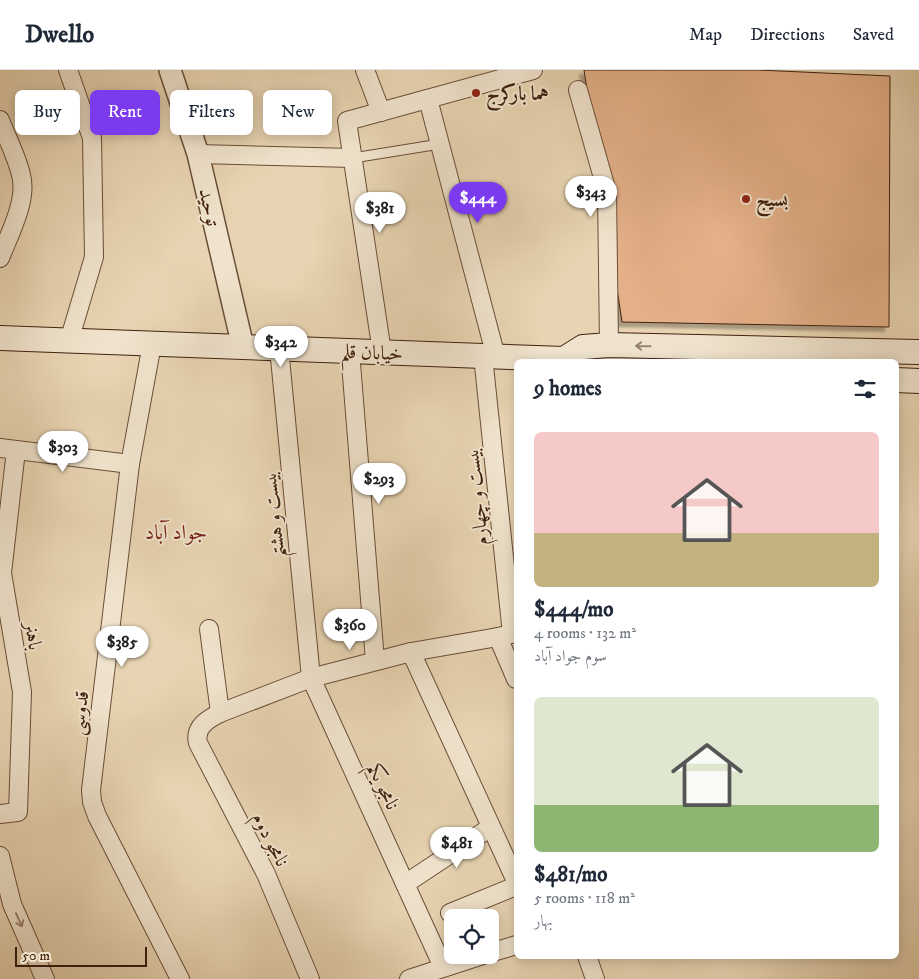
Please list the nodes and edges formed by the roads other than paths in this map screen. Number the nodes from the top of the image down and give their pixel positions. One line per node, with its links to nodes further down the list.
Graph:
1 (68, 70): 15 (street)
2 (170, 70): 11 (street, توحید)
3 (365, 70): 8 (street)
4 (533, 70): 5 (street)
5 (489, 76): 7 (street)
6 (578, 90): 17 (street)
7 (428, 99): 8 (street); 10 (street, بیست و چهارم)
8 (381, 112): 12 (street)
9 (0, 120): 13 (street)
10 (440, 144): 12 (lane); 23 (street, بیست و چهارم)
11 (198, 154): 12 (street); 18 (street, توحید)
12 (352, 158): 21 (street)
13 (0, 258)
14 (0, 338): 15 (main road, خیابان قلم)
15 (69, 340): 16 (main road, خیابان قلم)
16 (152, 344): 18 (main road, خیابان قلم); 29 (street, قدوسی)
17 (609, 345): 22 (main road, one-way to 17); 25 (main road)
18 (243, 347): 19 (main road, خیابان قلم)
19 (279, 348): 20 (main road, خیابان قلم); 35 (street, بیست و هشتم)
20 (350, 351): 21 (main road, خیابان قلم); 33 (street)
21 (382, 352): 23 (main road, خیابان قلم)
22 (919, 352)
23 (489, 357): 24 (main road, خیابان قلم); 31 (street, بیست و چهارم)
24 (535, 359)
25 (560, 359)
26 (899, 380): 27 (main road)
27 (919, 381)
28 (8, 450): 29 (street); 37 (street, باهنر)
29 (130, 464): 50 (street, قدوسی)
30 (209, 629): 36 (street)
31 (509, 635): 32 (street); 34 (street, بیست و چهارم)
32 (411, 652): 33 (street); 38 (street)
33 (375, 661): 35 (street)
34 (514, 666)
35 (311, 678): 36 (street); 41 (street, نامجو یکم)
36 (213, 717): 51 (street, نامجو دوم)
37 (0, 814)
38 (491, 827): 40 (street); 41 (street)
39 (0, 856): 49 (street, one-way to 49)
40 (514, 878)
41 (404, 884): 48 (street, نامجو یکم)
42 (514, 887): 43 (street)
43 (460, 909)
44 (514, 946): 45 (street)
45 (499, 950)
46 (587, 959): 53 (street)
47 (466, 964): 48 (street)
48 (454, 970): 52 (street)
49 (45, 979)
50 (180, 979)
51 (310, 979)
52 (409, 979)
53 (595, 979)

